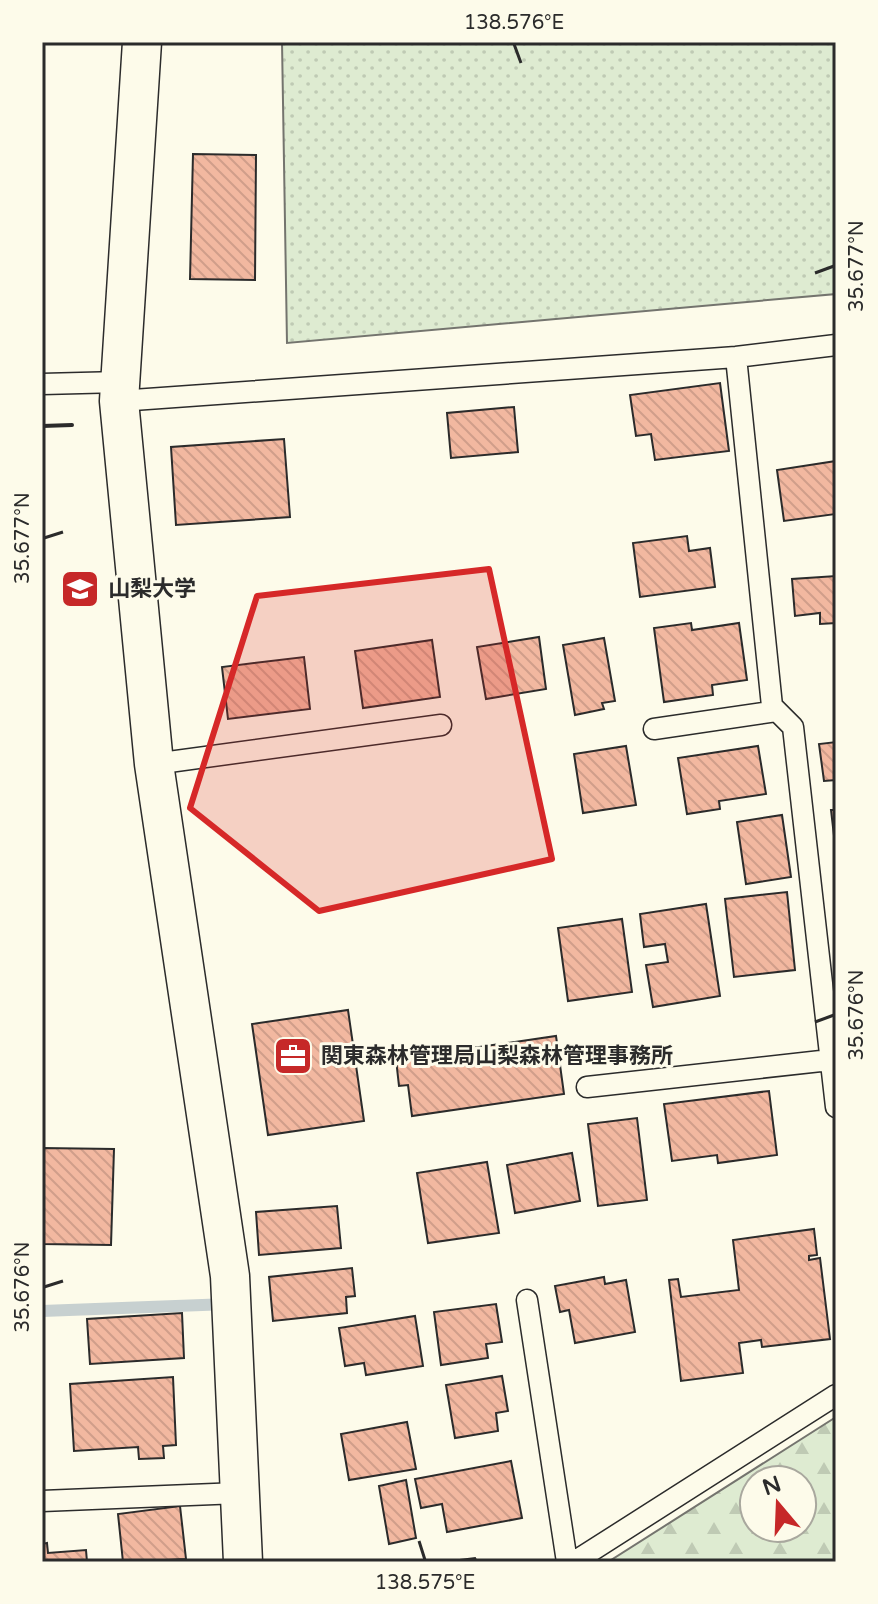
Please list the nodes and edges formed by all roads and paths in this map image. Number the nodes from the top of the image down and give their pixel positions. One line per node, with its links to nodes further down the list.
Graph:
1 (142, 42): 5 (street)
2 (836, 345): 3 (lane)
3 (736, 357): 5 (lane); 6 (lane)
4 (42, 384): 5 (lane)
5 (120, 391): 9 (street)
6 (776, 711): 8 (lane); 10 (lane)
7 (441, 725): 9 (lane)
8 (654, 729)
9 (154, 764): 16 (street)
10 (828, 964): 11 (lane)
11 (830, 1060): 12 (lane); 13 (lane)
12 (587, 1087)
13 (836, 1107)
14 (527, 1300): 19 (lane)
15 (836, 1395): 20 (lane)
16 (239, 1493): 17 (lane); 18 (street)
17 (42, 1501)
18 (243, 1562)
19 (567, 1562)
20 (574, 1562)

